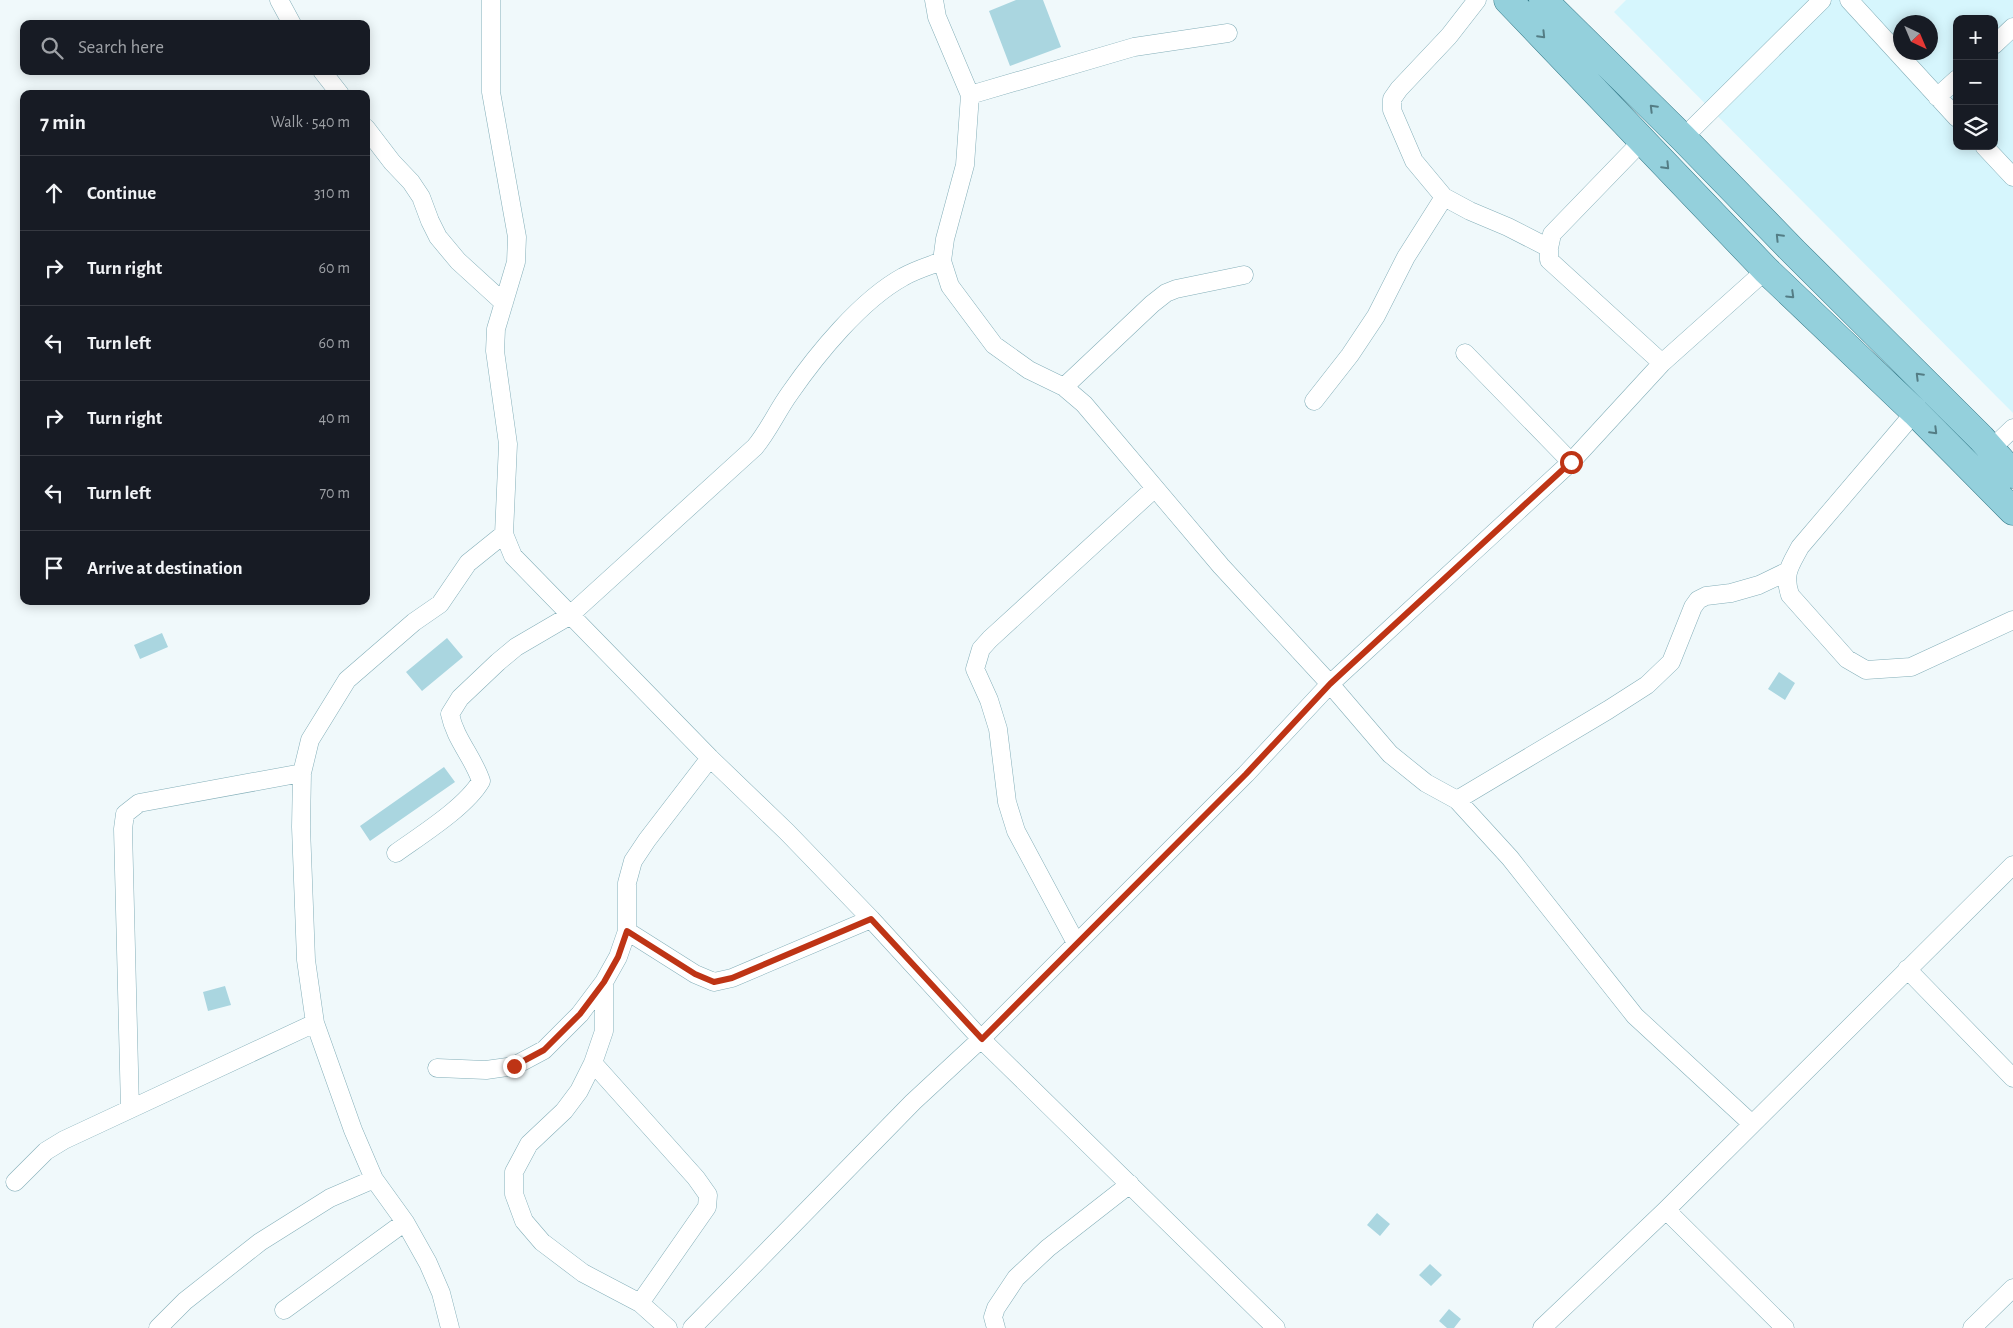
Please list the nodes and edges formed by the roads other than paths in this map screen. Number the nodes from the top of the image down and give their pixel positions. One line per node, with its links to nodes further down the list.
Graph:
1 (279, 0): 9 (street)
2 (491, 0): 29 (street)
3 (934, 0): 16 (street)
4 (1477, 0): 24 (street)
5 (1508, 0): 21 (main road, one-way to 21)
6 (1543, 0): 20 (main road, one-way to 6)
7 (1822, 0): 20 (street)
8 (1849, 0): 17 (street)
9 (290, 20)
10 (2013, 28): 12 (street)
11 (1228, 33): 16 (street)
12 (1998, 41)
13 (325, 75): 15 (street)
14 (1953, 83): 17 (street)
15 (337, 90)
16 (970, 95): 26 (street)
17 (1938, 97): 18 (street)
18 (1953, 114)
19 (370, 133): 29 (street)
20 (1683, 138): 36 (main road, one-way to 20)
21 (1642, 141): 25 (street); 27 (main road, one-way to 27)
22 (1988, 150): 23 (street)
23 (2013, 177)
24 (1444, 197): 25 (street); 33 (street)
25 (1549, 248): 31 (street)
26 (942, 261): 32 (street); 44 (street)
27 (1766, 270): 31 (street); 34 (main road, one-way to 34)
28 (1244, 275): 32 (street)
29 (504, 303): 42 (street)
30 (1465, 353): 37 (street)
31 (1662, 363): 37 (street)
32 (1064, 387): 40 (street)
33 (1314, 402)
34 (1915, 412): 38 (main road, one-way to 38); 43 (street)
35 (2013, 428): 36 (street)
36 (1990, 450): 38 (main road); 39 (main road)
37 (1571, 462): 46 (street)
38 (1970, 468): 41 (main road)
39 (2013, 474)
40 (1155, 488): 46 (street); 54 (street)
41 (2013, 512)
42 (504, 534): 44 (street); 48 (street)
43 (1786, 572): 45 (street); 49 (street)
44 (570, 616): 47 (street); 50 (street)
45 (2013, 620)
46 (1330, 684): 49 (street); 54 (street)
47 (710, 758): 52 (street); 53 (street)
48 (302, 773): 57 (street); 62 (street)
49 (1458, 800): 63 (street)
50 (396, 854)
51 (2013, 865): 55 (street)
52 (871, 919): 53 (street); 58 (street)
53 (627, 931): 56 (street)
54 (1076, 943): 58 (street)
55 (1907, 969): 61 (street); 63 (street)
56 (604, 982): 59 (street); 60 (street)
57 (315, 1023): 62 (street); 64 (street)
58 (982, 1039): 66 (street); 75 (street)
59 (593, 1063): 70 (street); 70 (street)
60 (436, 1068)
61 (2013, 1078)
62 (130, 1109): 65 (street)
63 (1752, 1124): 67 (street)
64 (374, 1179): 68 (street); 72 (street)
65 (15, 1182)
66 (1130, 1184): 76 (street); 77 (street)
67 (1666, 1210): 78 (street); 79 (street)
68 (405, 1222): 71 (street); 73 (street)
69 (2013, 1288): 80 (street)
70 (640, 1303): 74 (street)
71 (284, 1310)
72 (158, 1328)
73 (450, 1328)
74 (668, 1328)
75 (692, 1328)
76 (996, 1328)
77 (1276, 1328)
78 (1542, 1328)
79 (1785, 1328)
80 (1972, 1328)

